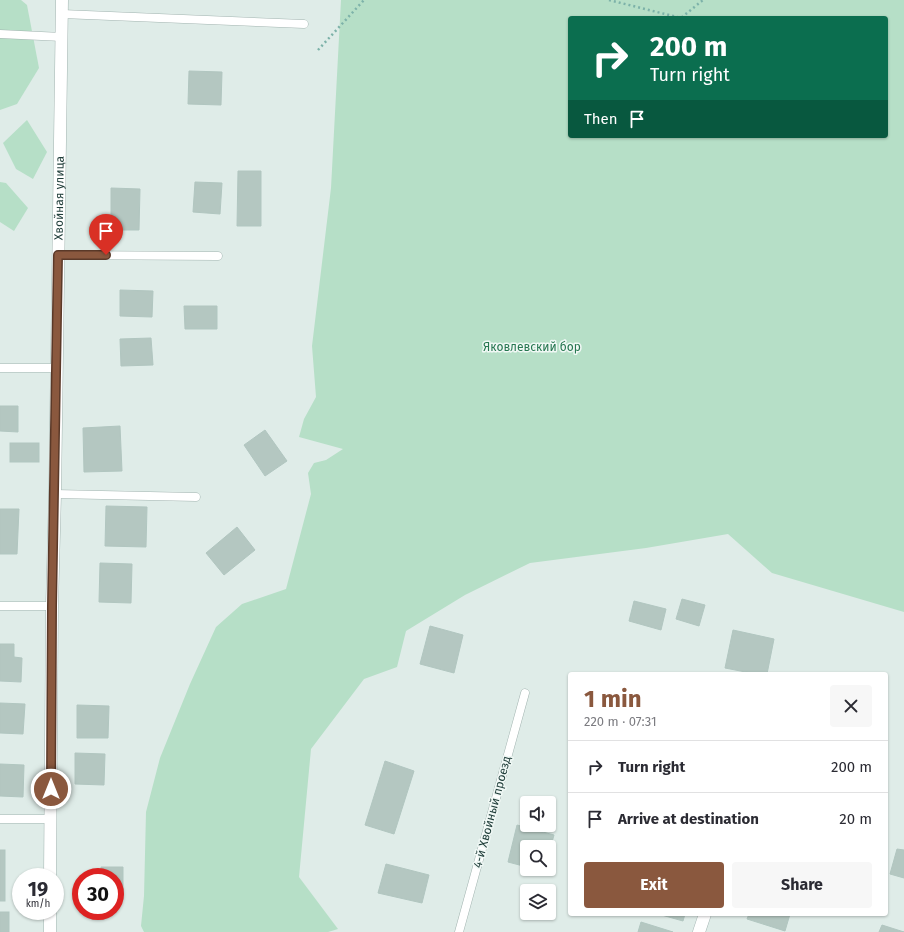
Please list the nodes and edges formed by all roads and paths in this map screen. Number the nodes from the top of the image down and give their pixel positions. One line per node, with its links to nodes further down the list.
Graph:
1 (62, 0): 5 (street, Хвойная улица)
2 (364, 0): 11 (path)
3 (609, 0): 6 (path)
4 (703, 0): 7 (path)
5 (62, 14): 8 (lane); 10 (street, Хвойная улица)
6 (673, 16)
7 (683, 16)
8 (304, 24)
9 (0, 34): 10 (lane)
10 (62, 37): 12 (street, Хвойная улица)
11 (318, 50)
12 (58, 255): 13 (lane); 15 (street, Хвойная улица)
13 (218, 256)
14 (0, 368): 15 (lane)
15 (57, 368): 16 (street, Хвойная улица)
16 (55, 494): 17 (lane); 19 (street, Хвойная улица)
17 (196, 497)
18 (0, 606): 19 (lane)
19 (52, 606): 22 (street, Хвойная улица)
20 (525, 693): 27 (lane, 4-й Хвойный проезд)
21 (0, 819): 22 (lane)
22 (51, 819): 23 (street, Хвойная улица)
23 (50, 868)
24 (704, 916): 28 (street)
25 (50, 920): 26 (street)
26 (50, 932)
27 (459, 932)
28 (700, 932)

